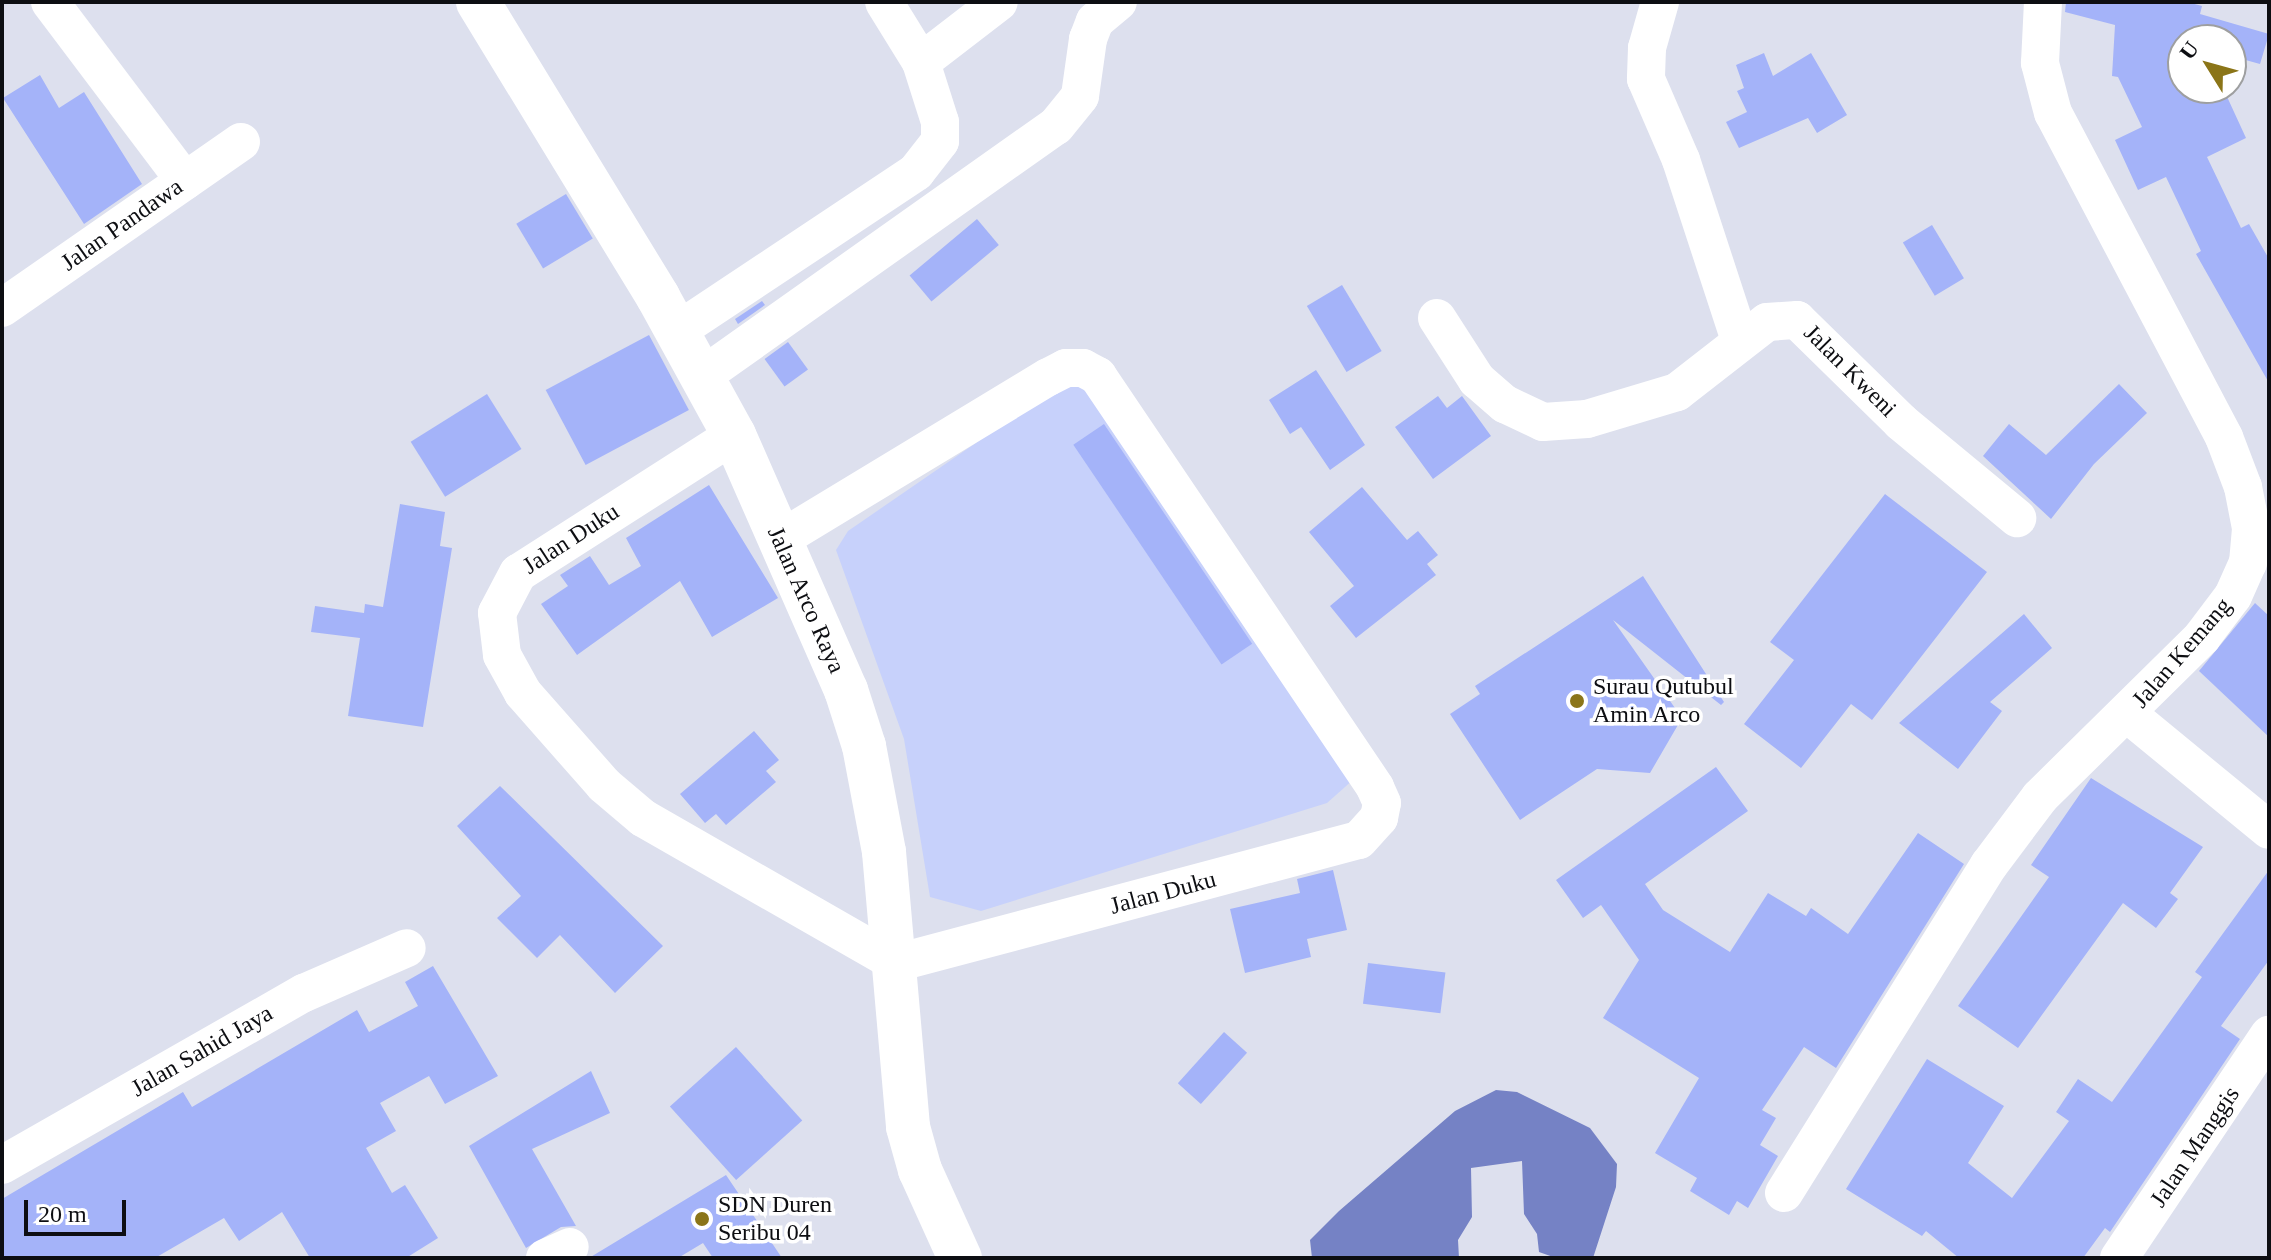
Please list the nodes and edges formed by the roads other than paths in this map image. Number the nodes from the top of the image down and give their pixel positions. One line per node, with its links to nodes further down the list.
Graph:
1 (50, 2): 10 (street)
2 (478, 2): 13 (main road, Jalan Arco Raya)
3 (884, 2): 8 (street)
4 (999, 2): 8 (street)
5 (1118, 2): 15 (street)
6 (1660, 2): 14 (street)
7 (2043, 2): 19 (street, Jalan Kemang)
8 (921, 62): 13 (street)
9 (241, 142): 10 (street, Jalan Pandawa)
10 (185, 181): 11 (street, Jalan Pandawa)
11 (2, 308)
12 (1437, 318): 14 (street, Jalan Kweni)
13 (677, 331): 15 (main road, Jalan Arco Raya)
14 (1740, 340): 17 (street, Jalan Kweni)
15 (701, 377): 16 (main road, Jalan Arco Raya)
16 (734, 435): 18 (main road, Jalan Arco Raya); 22 (street, Jalan Duku)
17 (2017, 518)
18 (780, 539): 22 (main road, Jalan Arco Raya); 22 (street, Jalan Duku)
19 (2129, 715): 20 (street); 25 (street, Jalan Kemang)
20 (2269, 830)
21 (407, 948): 24 (street, Jalan Sahid Jaya)
22 (896, 963): 26 (main road, Jalan Arco Raya)
23 (2269, 1035): 27 (street, Jalan Manggis)
24 (2, 1165)
25 (1784, 1193)
26 (960, 1258)
27 (2119, 1258)

